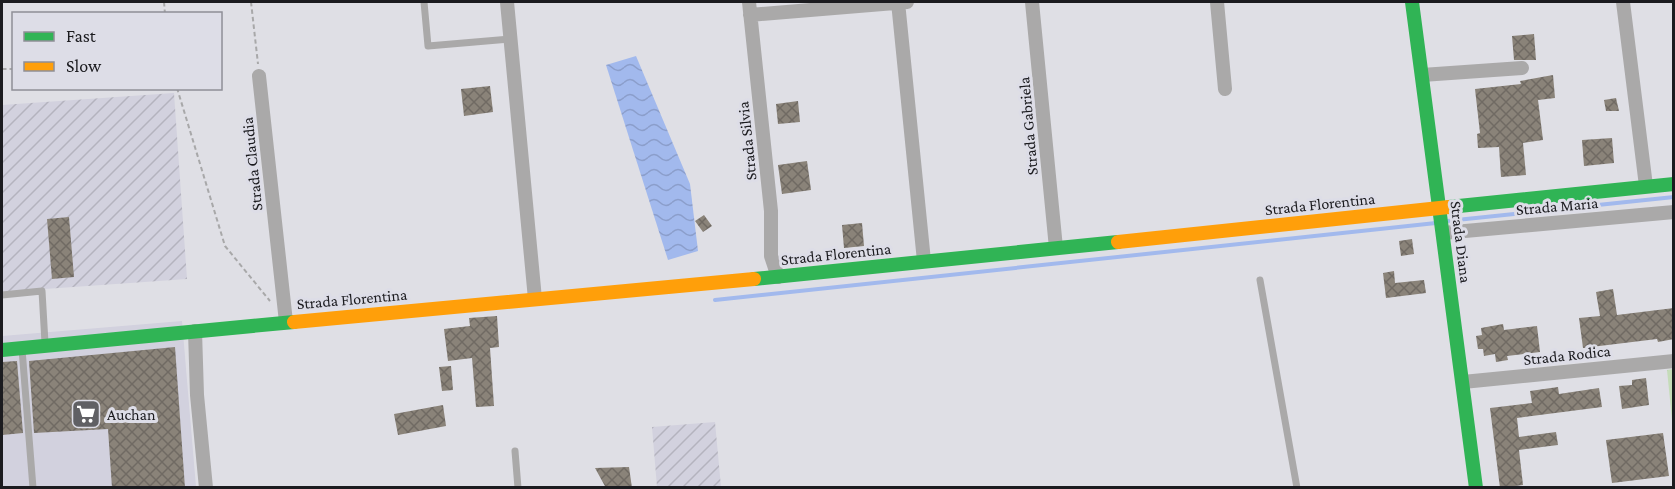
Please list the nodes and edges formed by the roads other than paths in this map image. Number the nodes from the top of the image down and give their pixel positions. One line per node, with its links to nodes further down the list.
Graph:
1 (424, 2): 10 (lane)
2 (507, 2): 10 (street)
3 (898, 2): 4 (street); 9 (street); 20 (street)
4 (907, 2)
5 (1032, 2): 19 (street, Strada Gabriela)
6 (1217, 2): 14 (street)
7 (1412, 2): 13 (street, Strada Diana)
8 (1623, 2): 16 (street)
9 (749, 8): 21 (street, Strada Silvia)
10 (511, 39): 24 (street)
11 (1522, 68): 13 (street)
12 (259, 75): 25 (street, Strada Claudia)
13 (1422, 75): 18 (street, Strada Diana)
14 (1226, 89)
15 (1674, 184): 16 (street, Strada Florentina)
16 (1646, 186): 18 (street, Strada Florentina)
17 (1674, 212): 18 (street, Strada Maria)
18 (1441, 220): 19 (street, Strada Florentina); 31 (street, Strada Diana)
19 (1056, 248): 20 (street, Strada Florentina)
20 (924, 261): 21 (street, Strada Florentina)
21 (778, 277): 24 (street, Strada Florentina)
22 (1260, 280): 36 (lane)
23 (2, 295): 27 (lane)
24 (535, 299): 25 (street, Strada Florentina)
25 (286, 322): 26 (street, Strada Florentina)
26 (195, 331): 27 (street, Strada Florentina); 34 (street)
27 (45, 346): 28 (street, Strada Florentina)
28 (22, 348): 29 (street, Strada Florentina); 33 (lane)
29 (2, 350)
30 (1674, 361): 31 (street, Strada Rodica)
31 (1463, 382): 37 (street, Strada Diana)
32 (515, 451): 35 (lane)
33 (33, 488)
34 (206, 488)
35 (518, 488)
36 (1297, 488)
37 (1476, 488)

